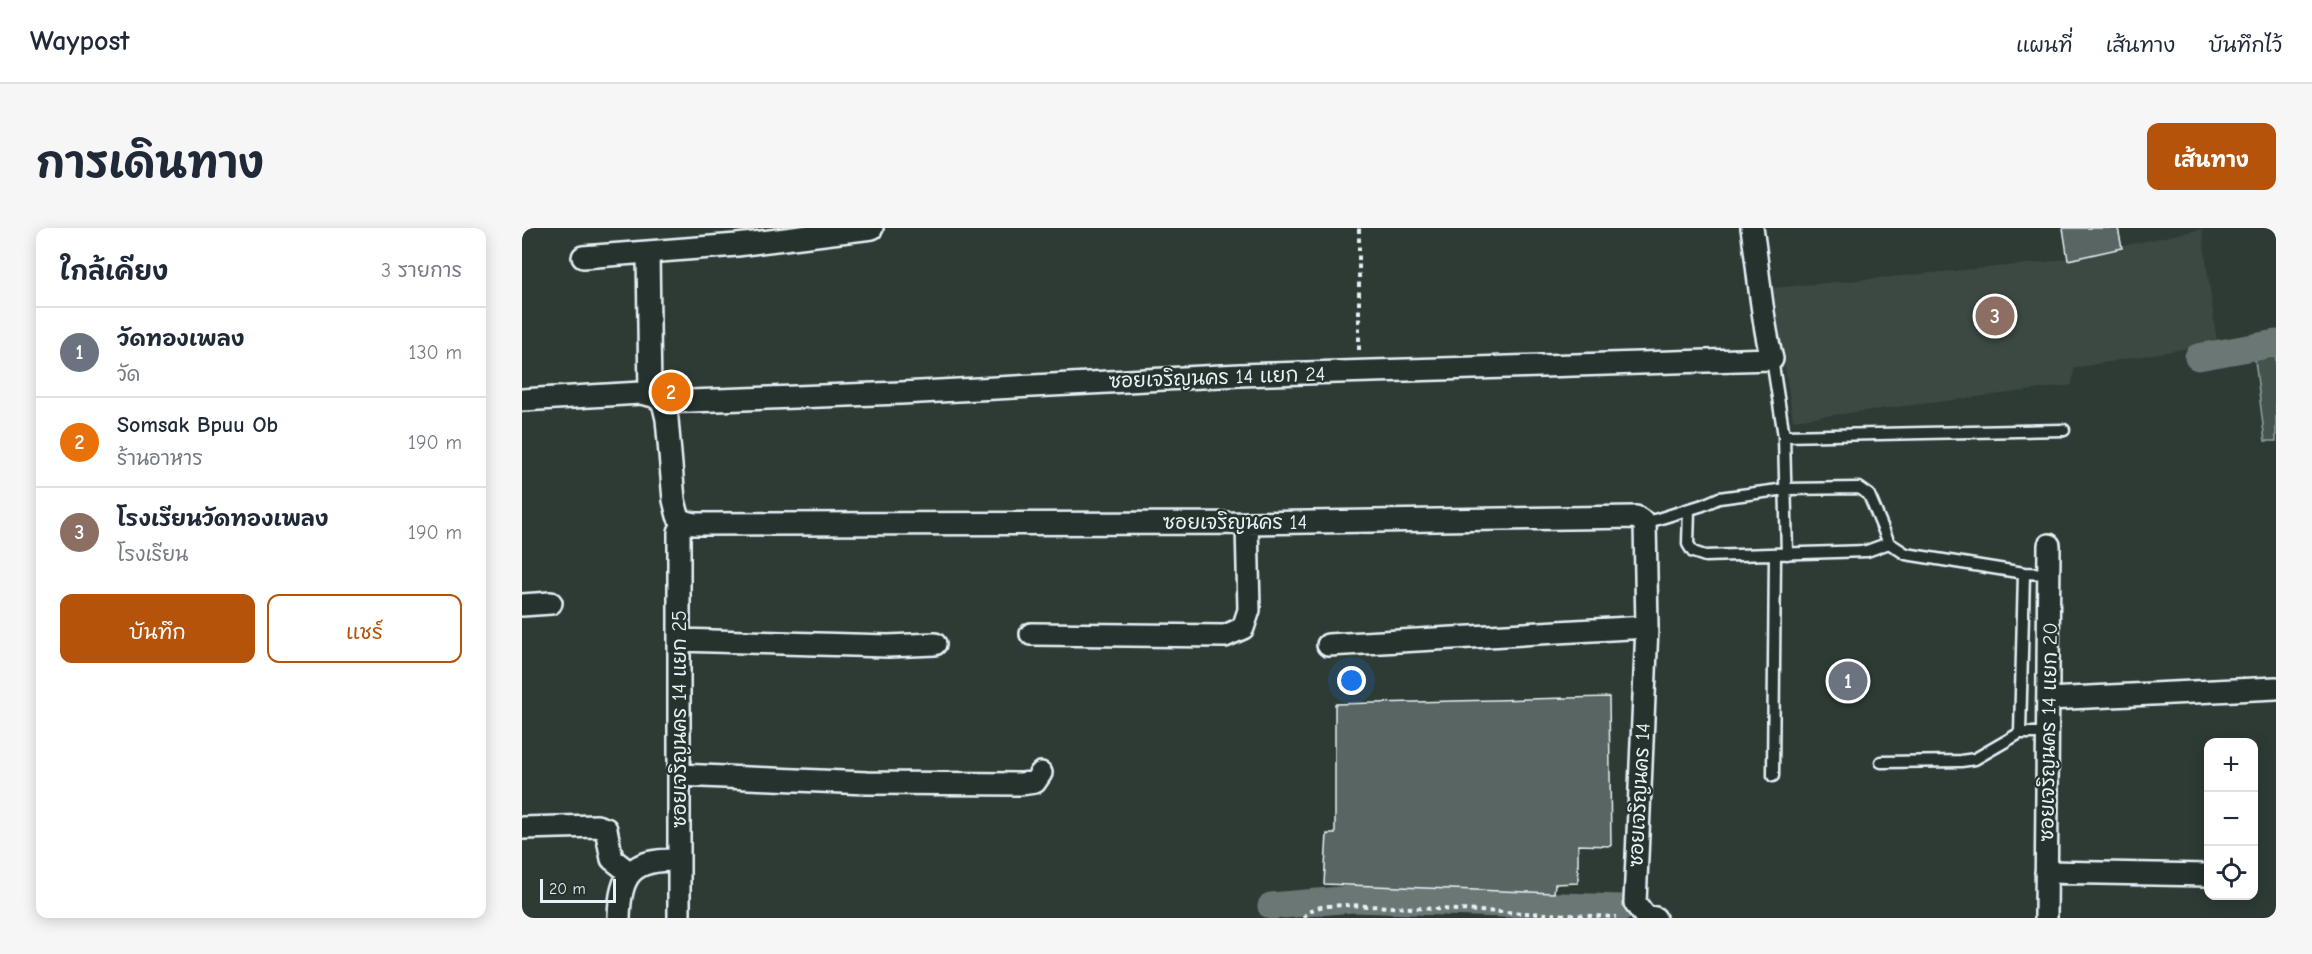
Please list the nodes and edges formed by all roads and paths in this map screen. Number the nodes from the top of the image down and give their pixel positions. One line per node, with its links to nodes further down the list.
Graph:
1 (872, 228): 4 (street)
2 (1359, 228): 7 (path)
3 (1752, 228): 6 (street)
4 (648, 252): 5 (street); 8 (street)
5 (583, 257)
6 (1772, 360): 7 (street, ซอยเจริญนคร 14 แยก 24); 11 (lane)
7 (1358, 372): 8 (street, ซอยเจริญนคร 14 แยก 24)
8 (656, 398): 9 (street); 14 (street)
9 (522, 400)
10 (2064, 430): 11 (lane)
11 (1784, 436): 12 (lane)
12 (1786, 489): 13 (lane); 17 (lane); 20 (lane)
13 (1689, 509): 16 (lane); 19 (lane)
14 (684, 521): 15 (street, ซอยเจริญนคร 14); 27 (street, ซอยเจริญนคร 14 แยก 25)
15 (1247, 523): 16 (street, ซอยเจริญนคร 14); 26 (street)
16 (1645, 523): 25 (street, ซอยเจริญนคร 14)
17 (1889, 543): 20 (lane); 21 (lane)
18 (2049, 545): 22 (street, ซอยเจริญนคร 14 แยก 20)
19 (1775, 554): 20 (lane); 37 (lane)
20 (1787, 554)
21 (2024, 573): 22 (lane); 32 (lane)
22 (2050, 574): 31 (street, ซอยเจริญนคร 14 แยก 20)
23 (551, 603): 24 (street)
24 (522, 605)
25 (1647, 627): 29 (street); 43 (street, ซอยเจริญนคร 14)
26 (1031, 634)
27 (679, 640): 28 (street); 36 (street, ซอยเจริญนคร 14 แยก 25)
28 (935, 644)
29 (1328, 645)
30 (2276, 688): 31 (street)
31 (2048, 699): 33 (street, ซอยเจริญนคร 14 แยก 20)
32 (2020, 733): 33 (lane); 34 (lane)
33 (2048, 733): 40 (street, ซอยเจริญนคร 14 แยก 20)
34 (1881, 762)
35 (1041, 772): 36 (street)
36 (679, 775): 39 (street, ซอยเจริญนคร 14 แยก 25)
37 (1773, 776)
38 (522, 828): 41 (street)
39 (679, 860): 41 (street); 45 (street, ซอยเจริญนคร 14 แยก 25)
40 (2046, 872): 42 (street); 47 (street, ซอยเจริญนคร 14 แยก 20)
41 (630, 873): 44 (street)
42 (2204, 875)
43 (1650, 917): 46 (path)
44 (619, 918)
45 (679, 918)
46 (1304, 918)
47 (2046, 918)

